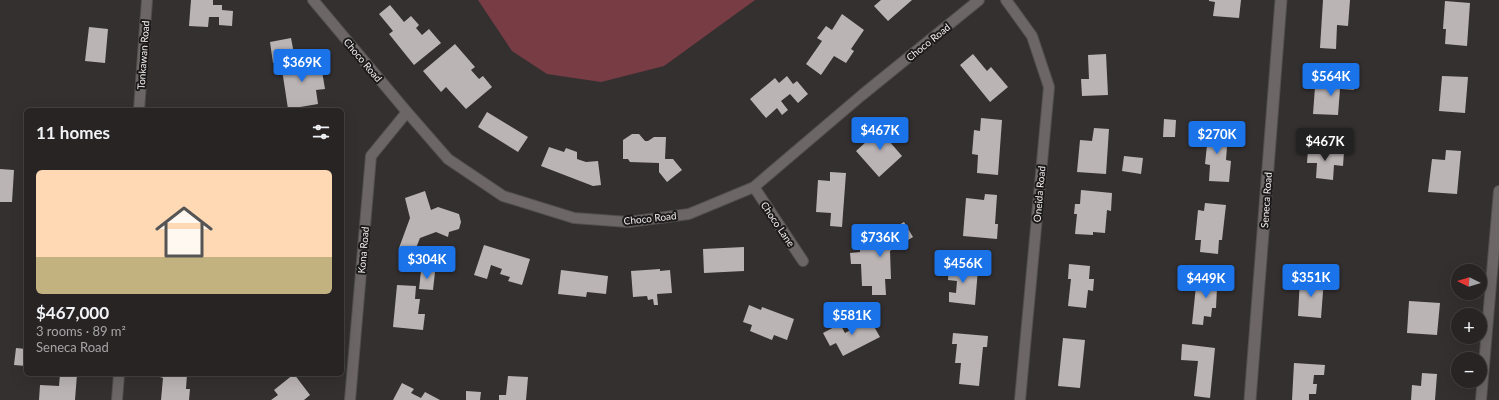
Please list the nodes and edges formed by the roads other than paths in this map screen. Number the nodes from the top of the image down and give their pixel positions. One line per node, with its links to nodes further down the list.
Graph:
1 (147, 0): 6 (street, Tonkawan Road)
2 (313, 0): 7 (street, Choco Road)
3 (979, 0): 8 (street, Choco Road)
4 (1006, 0): 14 (street, Oneida Road)
5 (1281, 0): 15 (street, Seneca Road)
6 (139, 108)
7 (407, 112): 8 (street, Choco Road); 13 (street, Kona Road)
8 (754, 187): 10 (street, Choco Lane)
9 (1499, 191): 16 (street)
10 (803, 261)
11 (119, 376): 12 (street)
12 (117, 400)
13 (350, 400)
14 (1020, 400)
15 (1250, 400)
16 (1481, 400)

